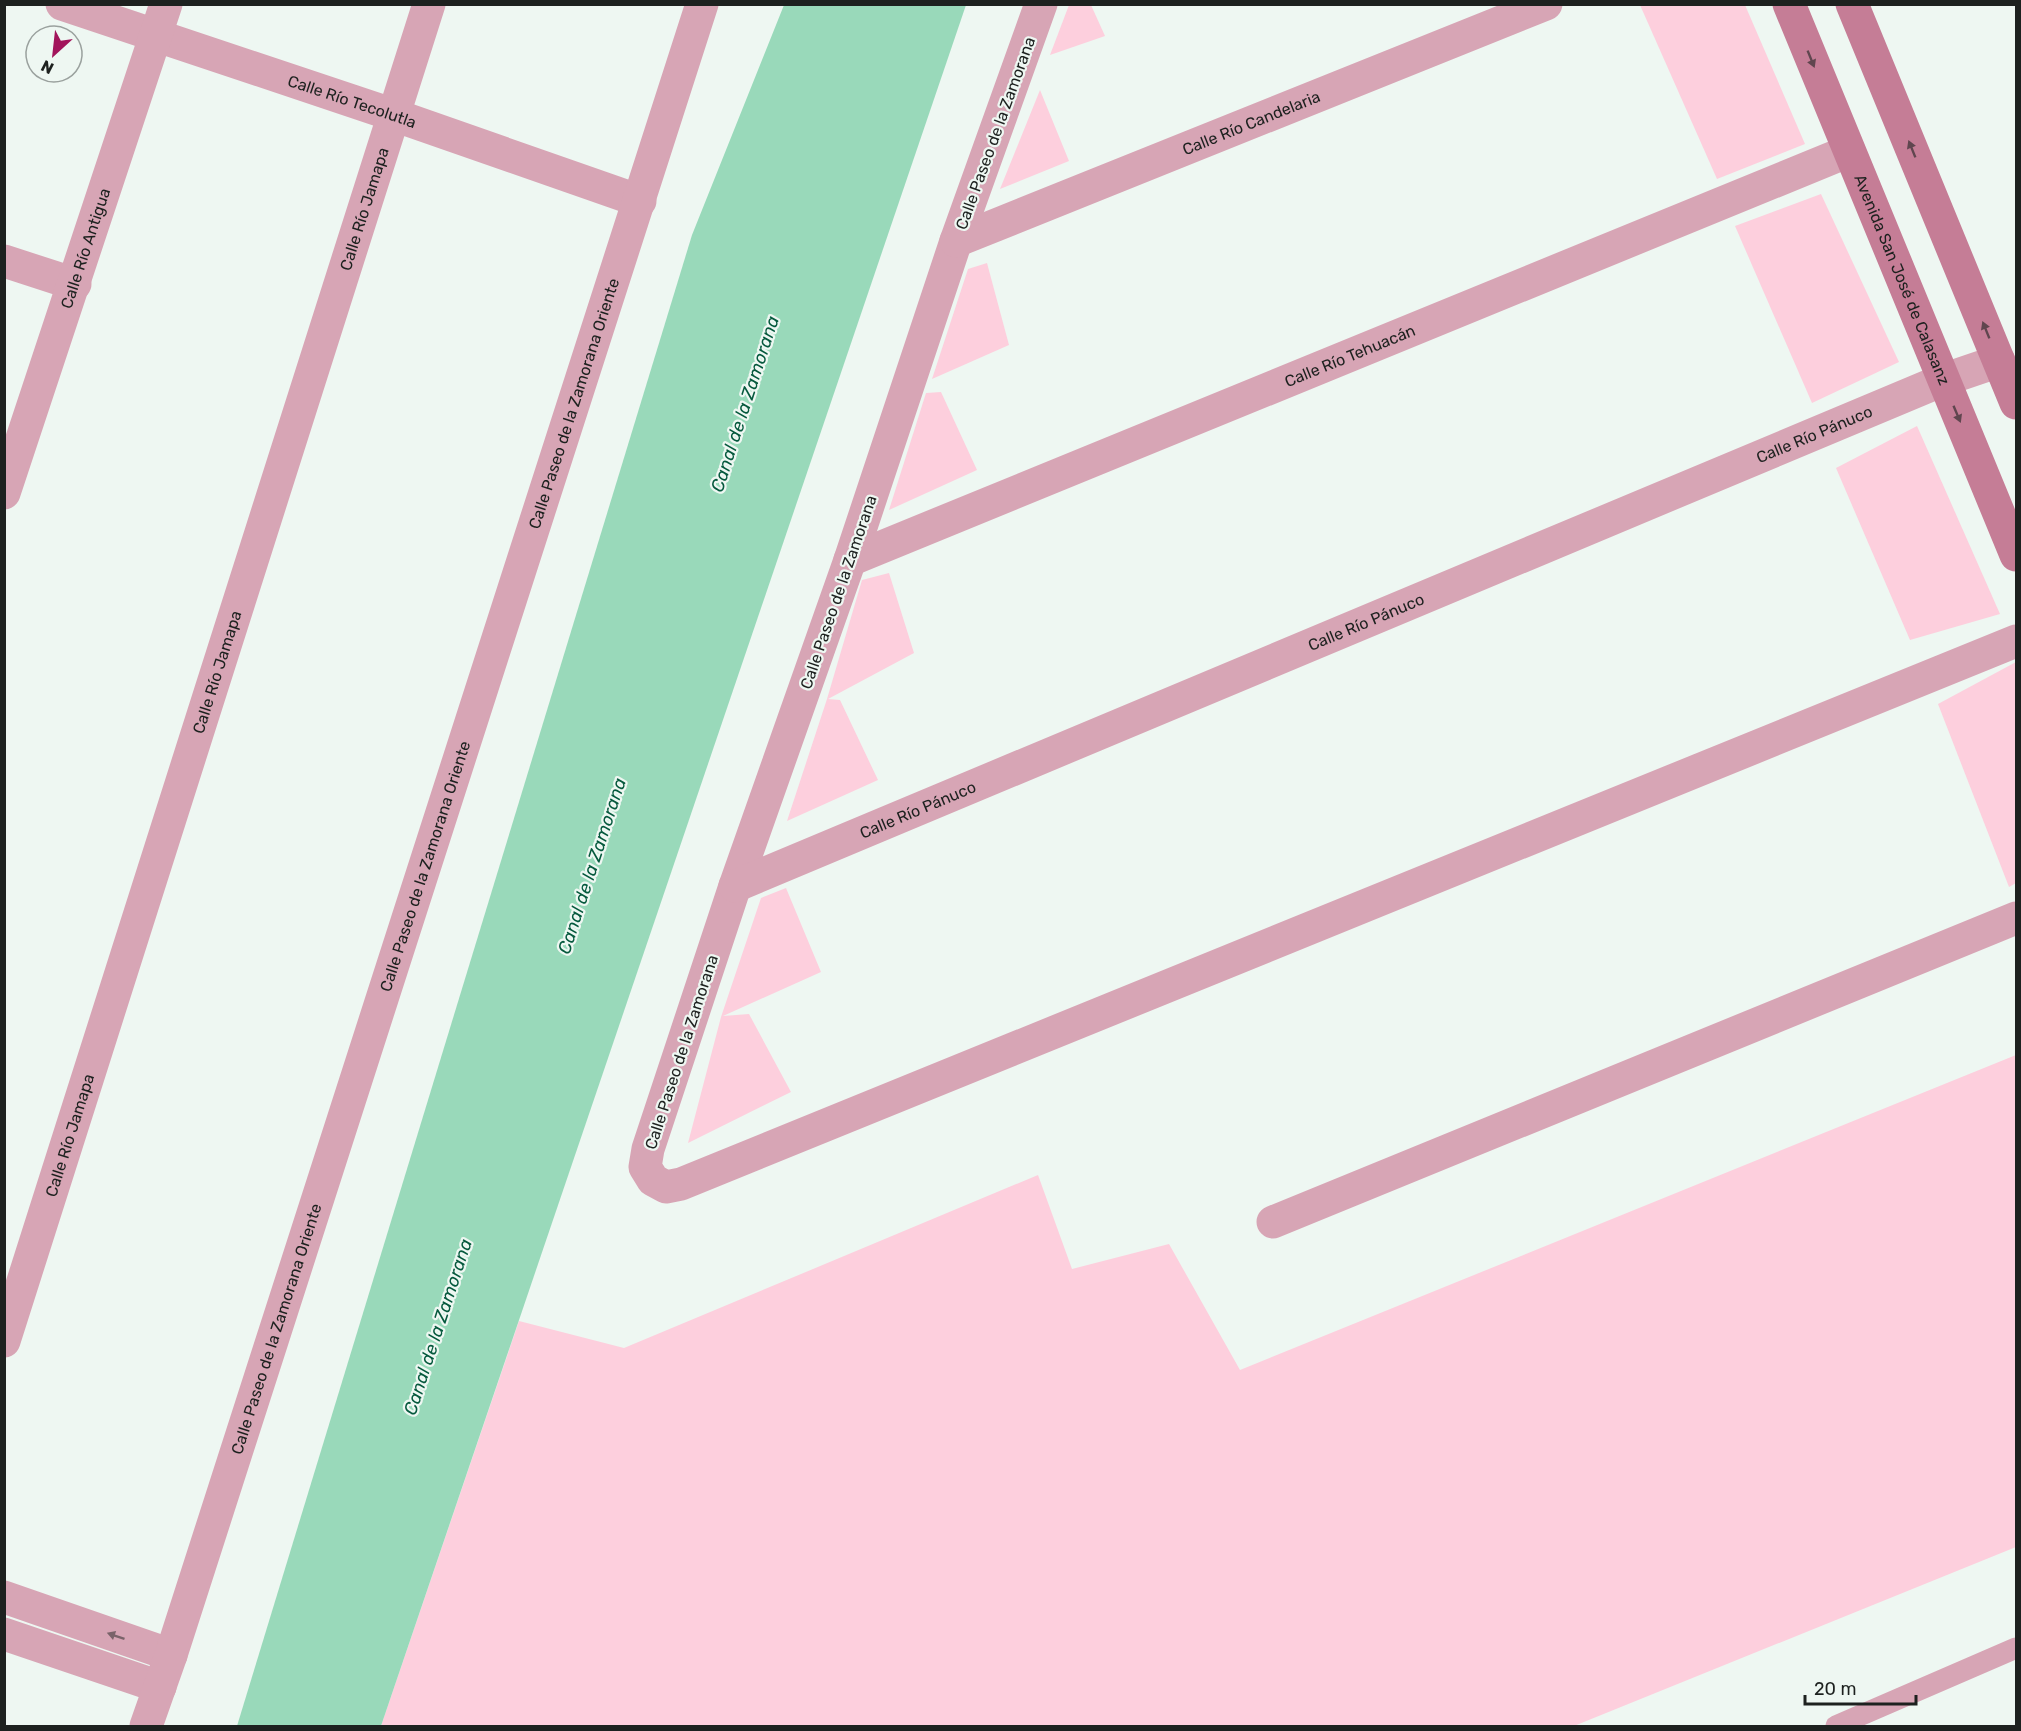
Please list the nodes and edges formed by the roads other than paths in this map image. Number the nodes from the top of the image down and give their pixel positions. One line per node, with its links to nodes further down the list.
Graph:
1 (62, 4): 9 (street, Calle Río Tecolutla)
2 (166, 4): 9 (street, Calle Río Antigua)
3 (429, 4): 10 (street, Calle Río Jamapa)
4 (702, 4): 12 (street, Calle Paseo de la Zamorana Oriente)
5 (1041, 4): 13 (street, Calle Paseo de la Zamorana)
6 (1546, 4): 13 (street, Calle Río Candelaria)
7 (1789, 4): 11 (street, Avenida San José de Calasanz, one-way to 11)
8 (1852, 4): 16 (street, one-way to 8)
9 (156, 36): 10 (street, Calle Río Tecolutla); 15 (street, Calle Río Antigua)
10 (394, 115): 12 (street, Calle Río Tecolutla); 26 (street, Calle Río Jamapa)
11 (1849, 151): 17 (street, Avenida San José de Calasanz); 21 (street, Calle Río Tehuacán)
12 (640, 201): 30 (street, Calle Paseo de la Zamorana Oriente)
13 (956, 241): 21 (street, Calle Paseo de la Zamorana)
14 (4, 261): 15 (street)
15 (75, 284): 19 (street, Calle Río Antigua)
16 (1999, 361): 17 (street, Calle Río Pánuco); 18 (street)
17 (1943, 380): 20 (street, Avenida San José de Calasanz, one-way to 20); 23 (street, Calle Río Pánuco)
18 (2016, 403)
19 (4, 493)
20 (2016, 555)
21 (850, 560): 23 (street, Calle Paseo de la Zamorana)
22 (2016, 641): 23 (street, Calle Paseo de la Zamorana)
23 (735, 886)
24 (2016, 918): 25 (street)
25 (1273, 1222)
26 (4, 1341)
27 (4, 1597): 30 (street, one-way to 27)
28 (4, 1635): 31 (street)
29 (2016, 1648): 33 (lane)
30 (171, 1655): 31 (street, Calle Paseo de la Zamorana Oriente)
31 (160, 1687): 32 (street, Calle Paseo de la Zamorana Oriente)
32 (146, 1726)
33 (1836, 1726)

